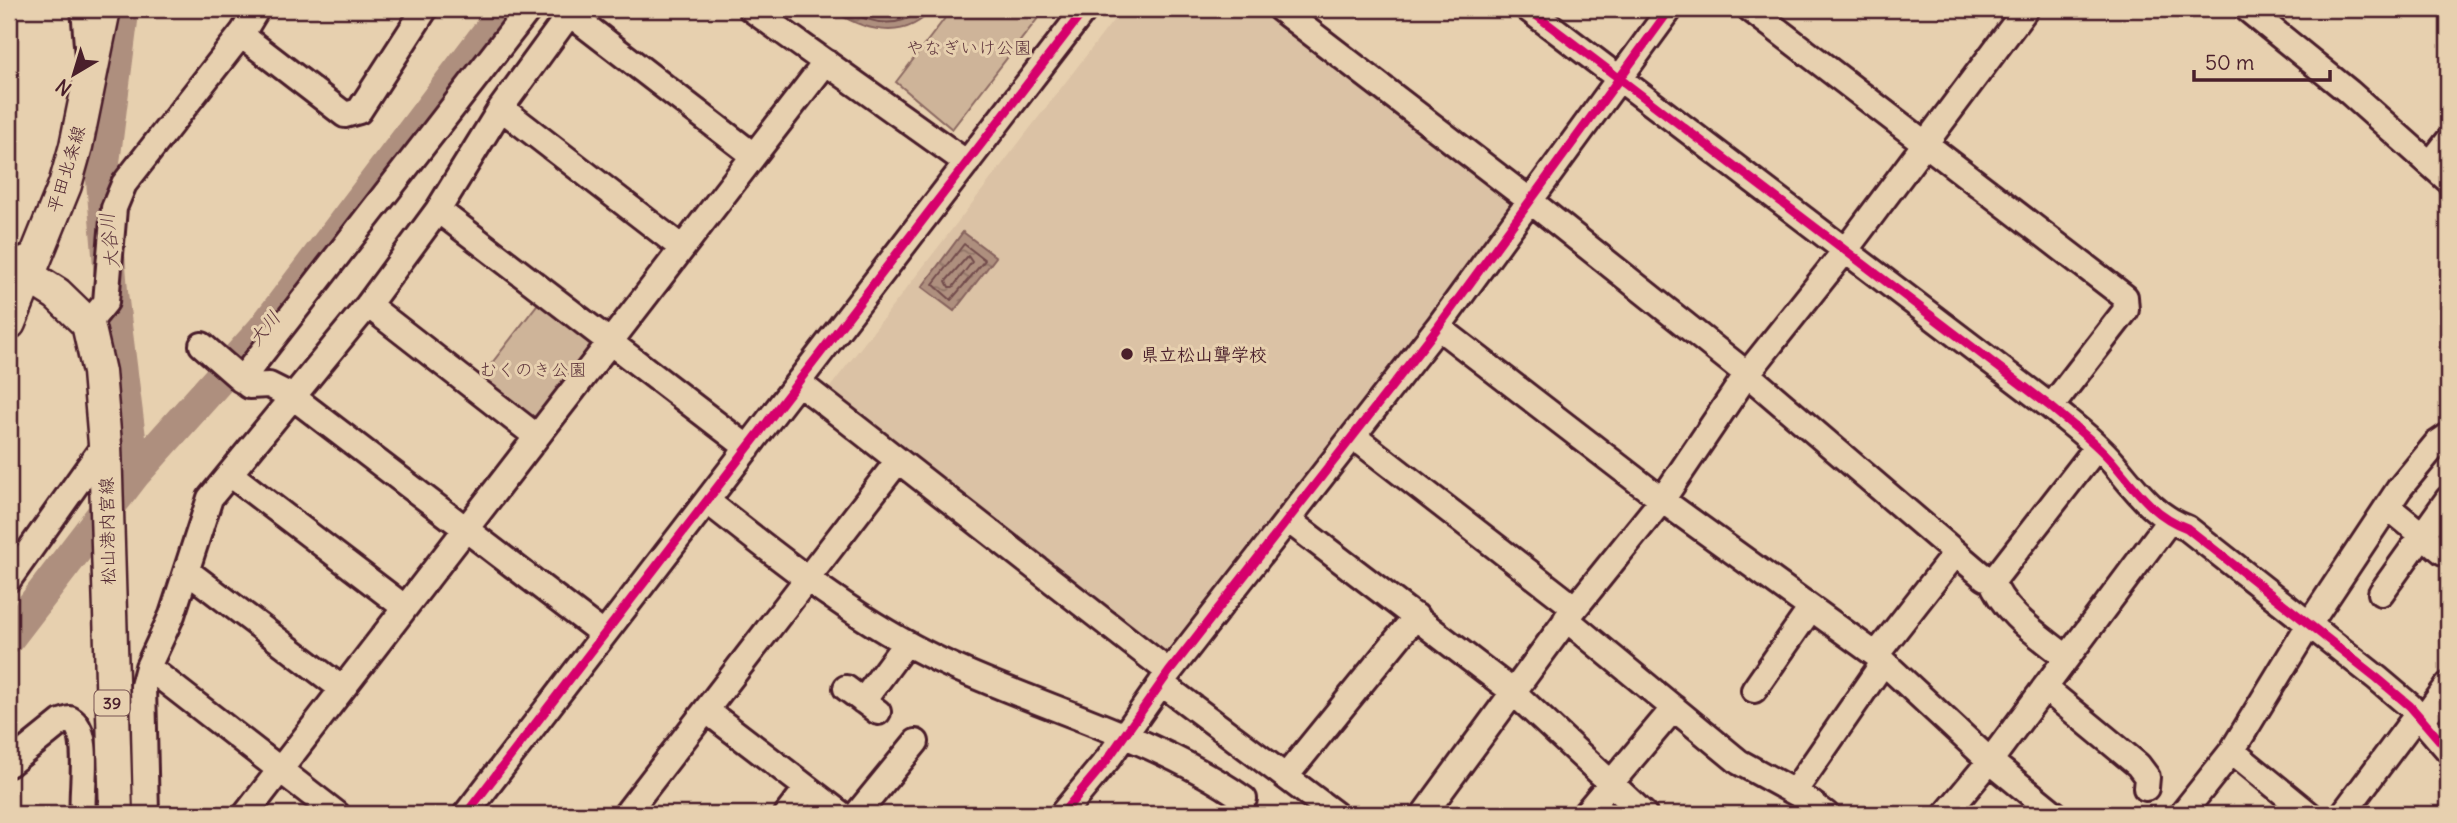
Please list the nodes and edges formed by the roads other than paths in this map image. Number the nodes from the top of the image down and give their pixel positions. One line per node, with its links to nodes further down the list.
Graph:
1 (84, 9): 17 (street)
2 (104, 9): 17 (main road, 平田北条線)
3 (257, 9): 15 (street)
4 (425, 9): 15 (street)
5 (529, 9): 37 (street)
6 (751, 9): 16 (street)
7 (1085, 9): 23 (street)
8 (1280, 9): 25 (street)
9 (1528, 9): 18 (street)
10 (1670, 9): 18 (street)
11 (1750, 9): 21 (street)
12 (2026, 9): 21 (street)
13 (2247, 9): 24 (street)
14 (571, 11): 19 (street); 22 (street)
15 (243, 32): 32 (street)
16 (825, 62): 22 (street); 23 (street)
17 (90, 79): 29 (main road, 平田北条線)
18 (1619, 79): 25 (street); 28 (street)
19 (501, 108): 26 (street); 27 (street)
20 (2448, 141): 24 (street)
21 (1924, 144): 28 (street); 38 (street)
22 (753, 155): 27 (street)
23 (967, 163): 36 (street)
24 (2439, 171)
25 (1529, 200): 33 (street); 35 (street)
26 (438, 210): 30 (street); 34 (street)
27 (682, 248): 34 (street)
28 (1844, 252): 35 (street); 38 (street)
29 (26, 265): 31 (main road, 平田北条線); 32 (main road)
30 (368, 305): 37 (street); 39 (street)
31 (9, 323)
32 (88, 324): 41 (main road, 松山港内宮線 / 39)
33 (1438, 327): 40 (street); 48 (street)
34 (609, 342): 39 (street); 44 (street)
35 (1747, 374): 48 (street); 56 (street)
36 (798, 382): 44 (street); 45 (street)
37 (293, 397): 46 (street); 53 (street)
38 (2051, 407): 43 (street)
39 (536, 436): 53 (street)
40 (1353, 436): 51 (street); 64 (street)
41 (105, 444): 58 (street); 96 (main road, 松山港内宮線 / 39)
42 (2444, 445): 50 (street)
43 (2097, 447): 52 (street); 60 (street)
44 (748, 448): 49 (street)
45 (897, 462): 59 (street); 72 (street)
46 (230, 474): 57 (street); 62 (street)
47 (2448, 499): 54 (street)
48 (1662, 500): 63 (street); 64 (street)
49 (707, 501): 59 (street); 67 (street)
50 (2388, 507): 54 (street); 66 (street)
51 (1288, 520): 65 (street); 72 (street)
52 (2169, 521): 66 (street); 69 (street)
53 (464, 530): 62 (street); 67 (street)
54 (2422, 536): 55 (street); 61 (street)
55 (2443, 552)
56 (1955, 554): 60 (street); 70 (street)
57 (187, 571): 71 (street); 74 (street)
58 (9, 579)
59 (806, 579): 68 (street); 80 (street)
60 (1991, 579): 69 (street)
61 (2381, 593)
62 (404, 607): 74 (street)
63 (1811, 608): 70 (street); 76 (street)
64 (1570, 614): 77 (street); 79 (street)
65 (1416, 616): 77 (street); 89 (street)
66 (2310, 623): 81 (street); 85 (street)
67 (603, 634): 100 (street)
68 (906, 643): 78 (street); 82 (street)
69 (2067, 658): 75 (street)
70 (1879, 659): 86 (street); 93 (street)
71 (148, 667): 88 (street); 97 (street)
72 (1165, 677): 82 (street); 89 (street)
73 (2448, 685): 81 (street)
74 (341, 688): 88 (street)
75 (2045, 688): 86 (street); 92 (street)
76 (1754, 690)
77 (1512, 691): 90 (street); 107 (street)
78 (862, 700)
79 (1674, 708): 90 (street); 93 (street)
80 (707, 711): 91 (street); 101 (street)
81 (2419, 718): 84 (street); 115 (street)
82 (1125, 735): 94 (street); 105 (street)
83 (916, 742): 104 (street)
84 (2448, 750)
85 (2232, 751): 113 (street); 114 (street)
86 (1990, 761): 111 (street); 112 (street)
87 (9, 764): 95 (street)
88 (280, 770): 98 (street); 99 (street)
89 (1286, 776): 106 (street)
90 (1612, 783): 108 (street); 109 (street)
91 (807, 788): 102 (street); 103 (street)
92 (2146, 788)
93 (1794, 792): 110 (street)
94 (1239, 807)
95 (83, 814)
96 (116, 814)
97 (145, 814)
98 (246, 814)
99 (337, 814)
100 (466, 814)
101 (626, 814)
102 (787, 814)
103 (841, 814)
104 (857, 814)
105 (1062, 814)
106 (1335, 814)
107 (1424, 814)
108 (1586, 814)
109 (1644, 814)
110 (1826, 814)
111 (1946, 814)
112 (2055, 814)
113 (2182, 814)
114 (2309, 814)
115 (2343, 814)

